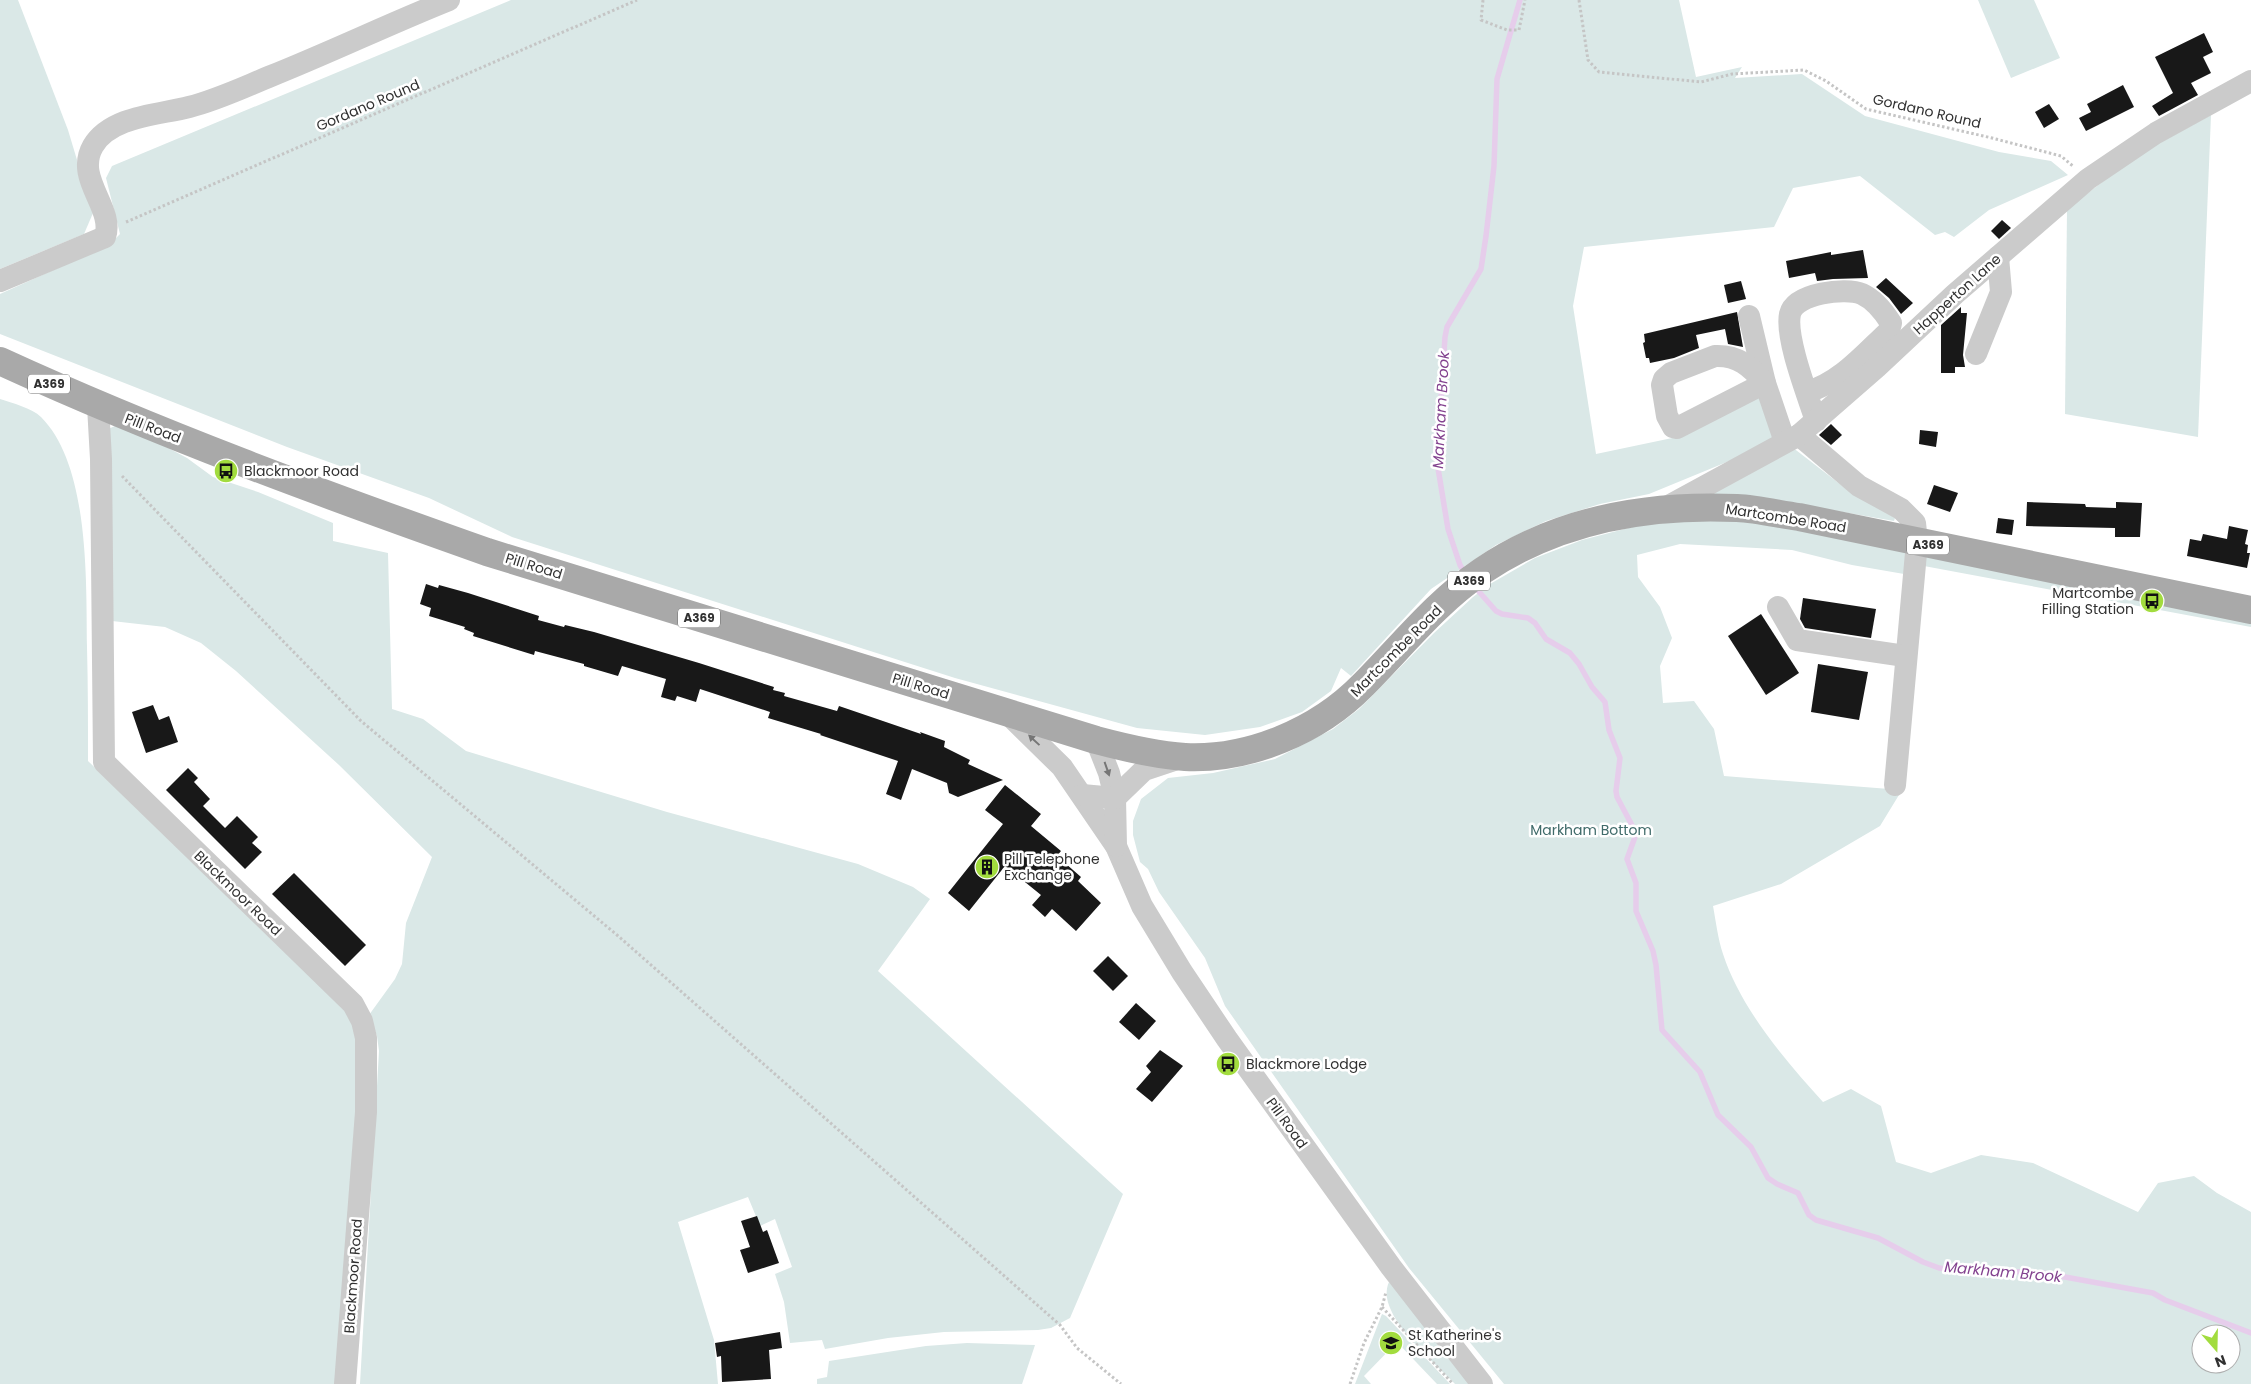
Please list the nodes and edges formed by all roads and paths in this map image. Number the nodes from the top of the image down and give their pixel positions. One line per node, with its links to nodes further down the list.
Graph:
1 (449, 0): 8 (street)
2 (637, 0): 8 (path, Gordano Round)
3 (1483, 0): 4 (path)
4 (1525, 0)
5 (1579, 0): 7 (path, Gordano Round)
6 (2251, 81): 7 (street, Happerton Lane)
7 (2088, 179): 9 (street, Happerton Lane)
8 (107, 230): 10 (street)
9 (1998, 257): 12 (street); 16 (street, Happerton Lane)
10 (0, 281)
11 (1748, 316): 17 (street)
12 (1976, 354)
13 (0, 362): 15 (main road, Pill Road / A369)
14 (1807, 392): 14 (street); 16 (street)
15 (98, 406): 18 (street, Blackmoor Road); 24 (main road, Pill Road / A369)
16 (1816, 421): 17 (street, Happerton Lane)
17 (1792, 439): 19 (street, Happerton Lane); 20 (street)
18 (101, 459): 32 (street, Blackmoor Road); 33 (path)
19 (1665, 508): 20 (main road, Martcombe Road / A369); 26 (main road, Martcombe Road / A369)
20 (1917, 542): 22 (main road, Martcombe Road / A369); 23 (street)
21 (1778, 607): 23 (street)
22 (2251, 610)
23 (1905, 656): 28 (street)
24 (1007, 713): 25 (main road, Martcombe Road / A369); 27 (street, Pill Road, one-way to 24)
25 (1086, 737): 26 (main road, Martcombe Road / A369); 27 (street); 30 (street, Pill Road, one-way to 30)
26 (1184, 757): 30 (street)
27 (1062, 766): 29 (street, Pill Road)
28 (1895, 785)
29 (1082, 795): 30 (street); 31 (street, Pill Road)
30 (1115, 798): 31 (street, Pill Road)
31 (1116, 846): 36 (street, Pill Road)
32 (345, 1384)
33 (1121, 1384)
34 (1350, 1384): 35 (path)
35 (1452, 1384)
36 (1482, 1384)

